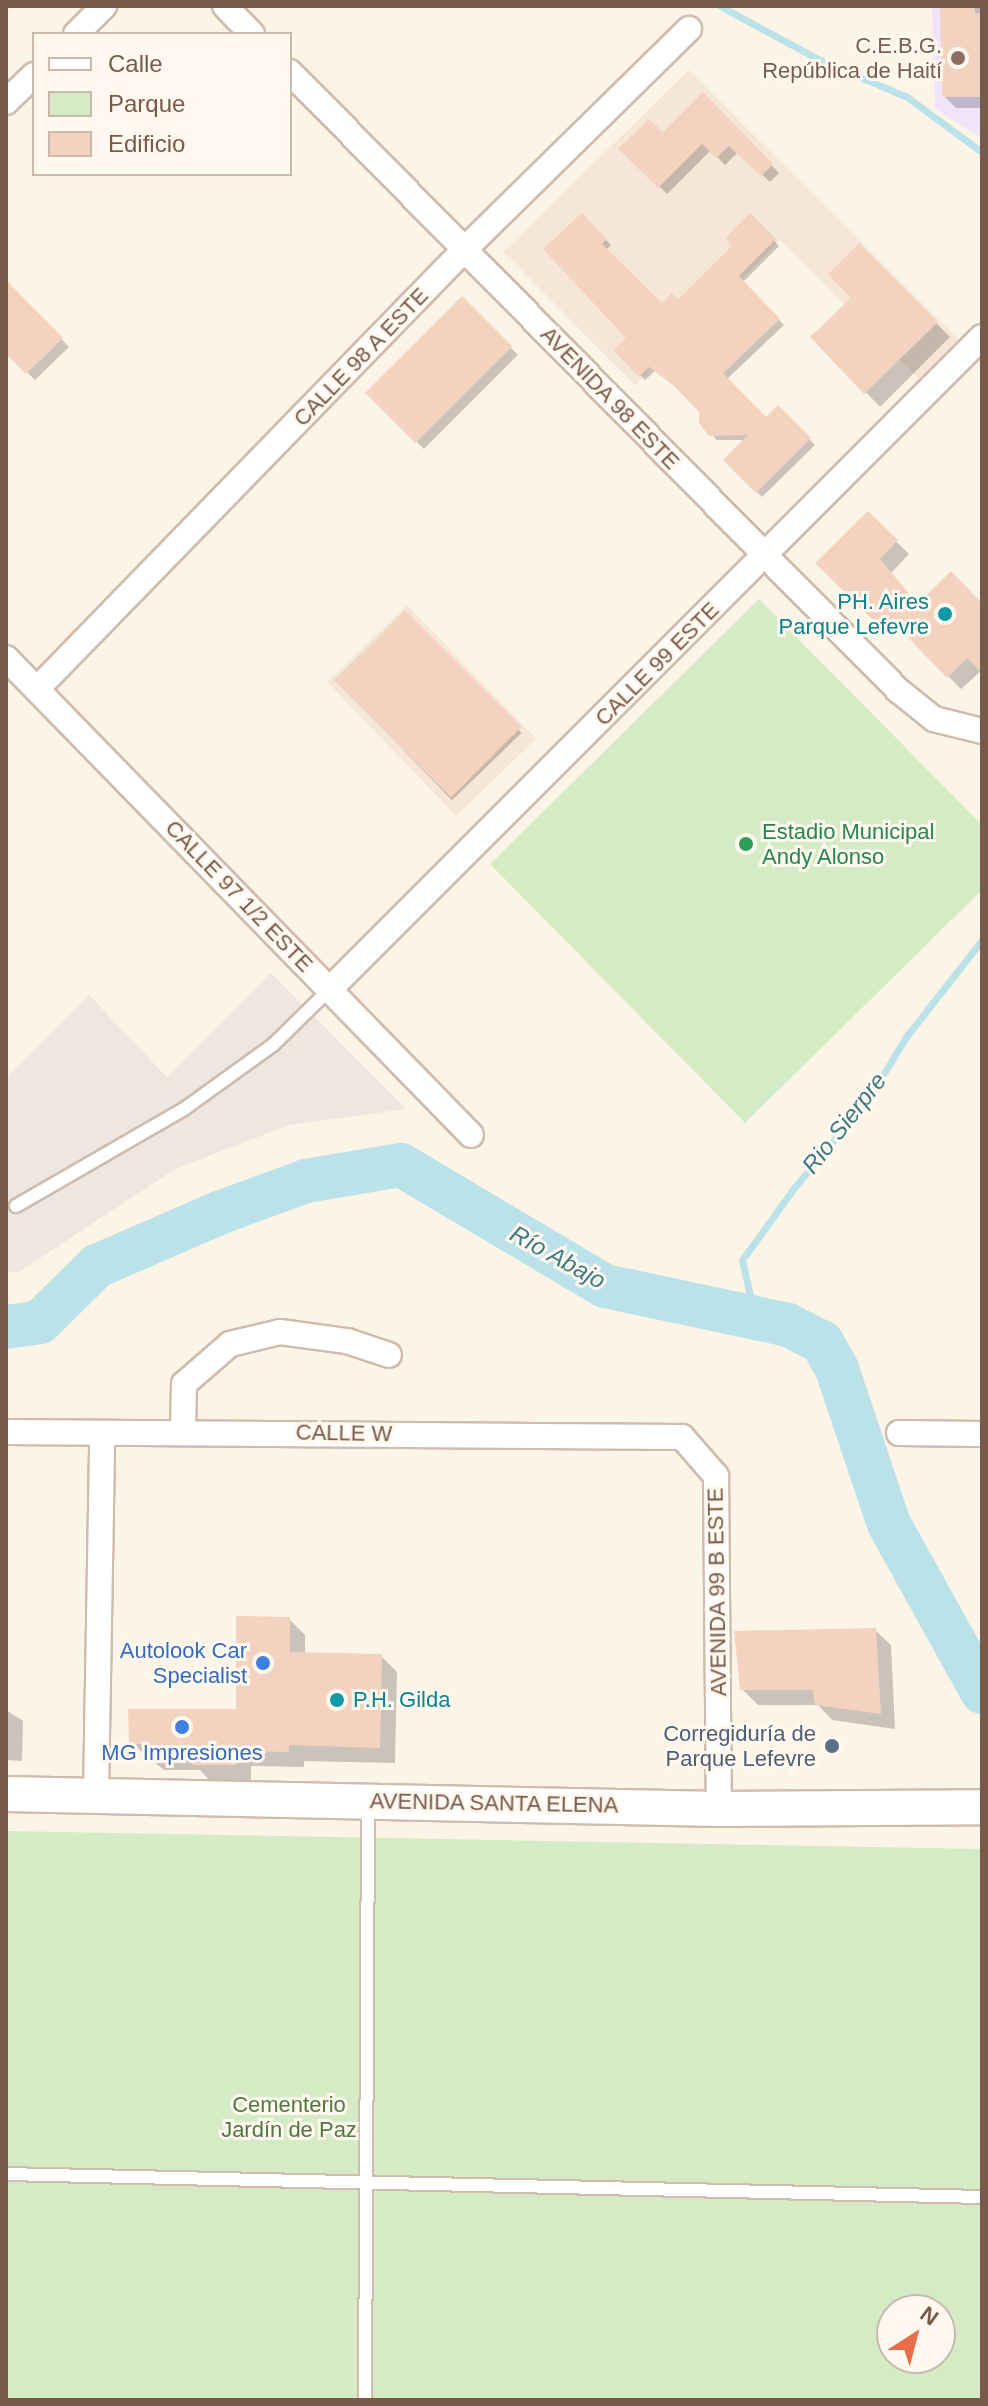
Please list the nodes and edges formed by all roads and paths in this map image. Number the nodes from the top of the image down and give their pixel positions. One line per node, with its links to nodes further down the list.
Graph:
1 (104, 6): 4 (street)
2 (225, 6): 5 (street)
3 (689, 29): 9 (street, CALLE 98 A ESTE)
4 (78, 32)
5 (250, 32)
6 (292, 74): 9 (street, AVENIDA 98 ESTE)
7 (32, 77): 8 (street)
8 (6, 102)
9 (465, 249): 11 (street, AVENIDA 98 ESTE); 13 (street, CALLE 98 A ESTE)
10 (982, 337): 11 (street, CALLE 99 ESTE)
11 (765, 557): 14 (street, AVENIDA 98 ESTE); 15 (street, CALLE 99 ESTE)
12 (6, 658): 13 (street, CALLE 97 1/2 ESTE)
13 (37, 689): 15 (street, CALLE 97 1/2 ESTE)
14 (982, 731)
15 (330, 989): 16 (street, CALLE 97 1/2 ESTE); 17 (lane)
16 (471, 1135)
17 (16, 1206)
18 (389, 1355): 20 (street)
19 (6, 1432): 21 (street, CALLE W)
20 (183, 1432): 21 (street, CALLE W); 24 (street, CALLE W)
21 (102, 1433): 26 (street)
22 (899, 1433): 23 (street)
23 (982, 1434)
24 (682, 1437): 29 (street, AVENIDA 99 B ESTE)
25 (6, 1794): 26 (street, AVENIDA SANTA ELENA)
26 (96, 1794): 27 (street, AVENIDA SANTA ELENA)
27 (368, 1801): 29 (street, AVENIDA SANTA ELENA); 31 (lane)
28 (982, 1807): 29 (street, AVENIDA SANTA ELENA)
29 (719, 1809)
30 (6, 2174): 31 (lane)
31 (366, 2183): 32 (lane); 33 (lane)
32 (982, 2197)
33 (365, 2400)

